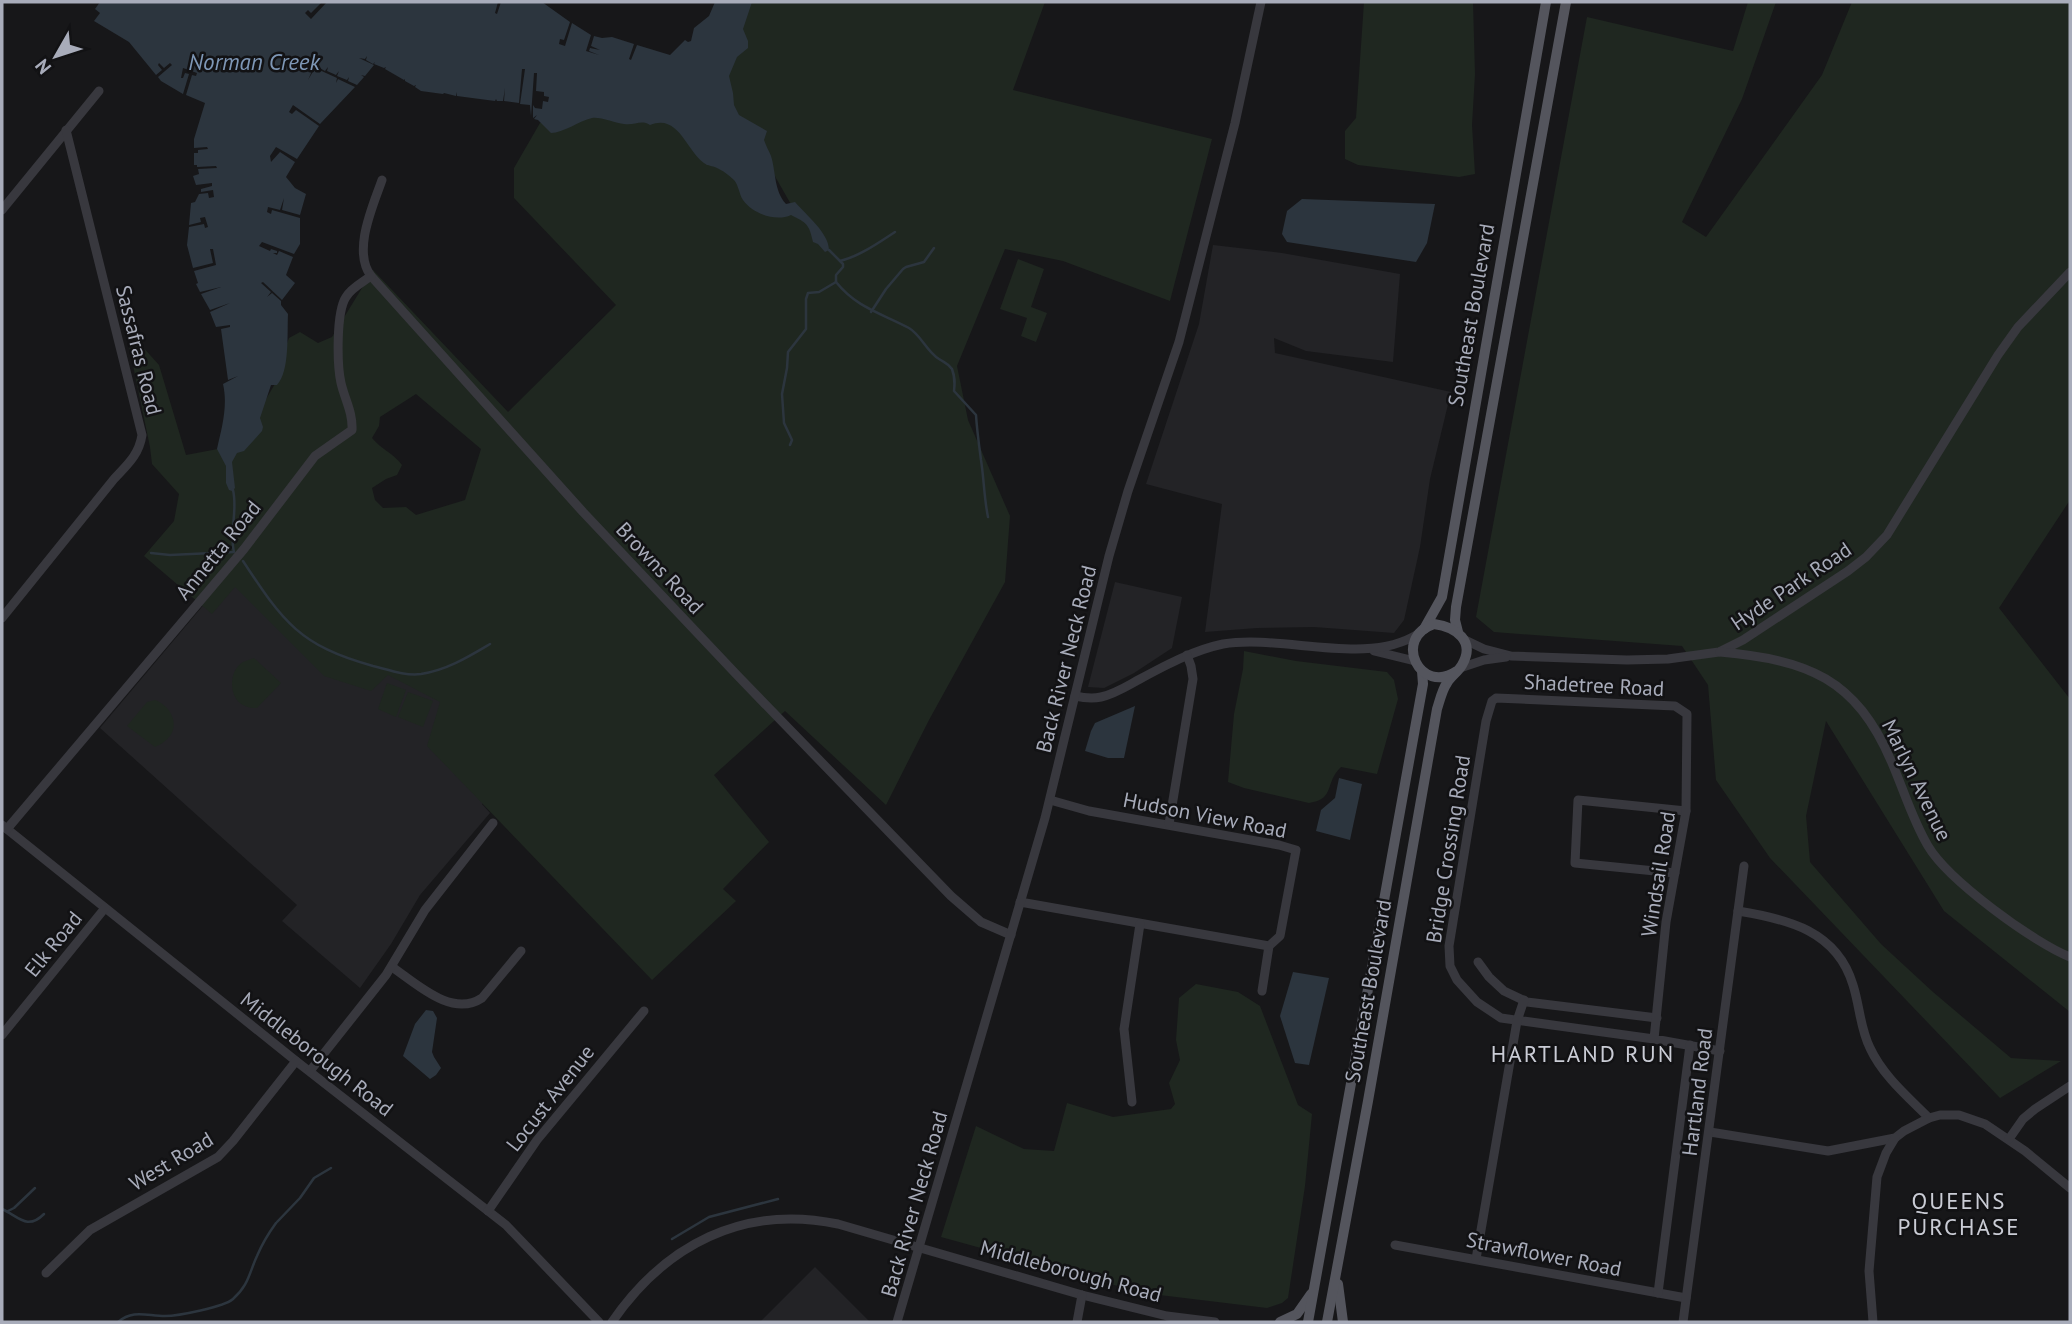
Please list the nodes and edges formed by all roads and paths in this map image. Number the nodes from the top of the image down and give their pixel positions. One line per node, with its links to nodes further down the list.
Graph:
1 (1261, 2): 19 (street, Back River Neck Road)
2 (1546, 2): 11 (main road, Southeast Boulevard)
3 (1566, 2): 12 (main road, Southeast Boulevard)
4 (99, 91): 5 (street)
5 (66, 130): 7 (street); 10 (street, Sassafras Road)
6 (382, 180): 9 (street)
7 (2, 210)
8 (2070, 272): 14 (street, Hyde Park Road)
9 (371, 276): 26 (street, Annetta Road); 33 (street, Browns Road)
10 (2, 618)
11 (1421, 632): 12 (main road); 13 (street); 17 (main road)
12 (1461, 635): 16 (street, Hyde Park Road); 18 (main road)
13 (1369, 649): 15 (street); 17 (street)
14 (1719, 652): 16 (street, Hyde Park Road); 36 (street, Marlyn Avenue)
15 (1187, 655): 19 (street); 25 (street)
16 (1511, 656): 18 (street, Hyde Park Road)
17 (1418, 666): 18 (main road); 63 (main road, Southeast Boulevard)
18 (1459, 669): 61 (main road, Southeast Boulevard)
19 (1075, 696): 22 (street, Back River Neck Road)
20 (1496, 698): 21 (street, Shadetree Road); 43 (street, Bridge Crossing Road)
21 (1687, 715): 23 (street, Windsail Road)
22 (1050, 800): 25 (street, Hudson View Road); 29 (street, Back River Neck Road)
23 (1686, 811): 28 (street, Windsail Road); 28 (street)
24 (493, 823): 38 (street)
25 (1169, 824): 34 (street, Hudson View Road)
26 (4, 827): 30 (street, Middleborough Road)
27 (1744, 866): 31 (street, Hartland Road)
28 (1675, 873): 42 (street, Windsail Road)
29 (1020, 902): 32 (street); 33 (street, Back River Neck Road)
30 (105, 908): 44 (street, Elk Road); 48 (street, Middleborough Road)
31 (1738, 911): 47 (street, Hartland Road); 52 (street)
32 (1140, 924): 34 (street); 51 (street)
33 (1011, 935): 59 (street, Back River Neck Road)
34 (1269, 946): 39 (street, Hudson View Road)
35 (520, 951): 38 (street)
36 (2070, 957)
37 (1478, 962): 40 (street)
38 (391, 967): 49 (street)
39 (1262, 991)
40 (1524, 1000): 42 (street); 43 (street)
41 (644, 1012): 57 (street, Locust Avenue)
42 (1657, 1018): 45 (street, Windsail Road)
43 (1517, 1021): 45 (street, Bridge Crossing Road); 60 (street)
44 (2, 1035)
45 (1654, 1039): 46 (street, Bridge Crossing Road)
46 (1690, 1045): 47 (street, Bridge Crossing Road); 64 (street)
47 (1720, 1051): 53 (street, Hartland Road)
48 (296, 1061): 49 (street, Middleborough Road); 62 (street, West Road)
49 (310, 1071): 57 (street, Middleborough Road)
50 (2070, 1086): 55 (street)
51 (1132, 1102)
52 (1929, 1118): 54 (street); 55 (street)
53 (1710, 1132): 54 (street); 66 (street, Hartland Road)
54 (1895, 1138): 77 (street)
55 (2009, 1139): 56 (street)
56 (2070, 1188)
57 (488, 1211): 67 (street, Middleborough Road)
58 (1395, 1245): 60 (street, Strawflower Road)
59 (919, 1247): 65 (street, Middleborough Road); 68 (street, Middleborough Road); 69 (street, Back River Neck Road)
60 (1476, 1259): 64 (street, Strawflower Road)
61 (1338, 1268): 74 (main road, Southeast Boulevard); 75 (main road)
62 (46, 1273)
63 (1315, 1286): 72 (main road); 73 (main road, Southeast Boulevard)
64 (1658, 1293): 66 (street, Strawflower Road)
65 (1082, 1294): 70 (street); 71 (street, Middleborough Road)
66 (1686, 1298): 76 (street, Hartland Road)
67 (599, 1322)
68 (612, 1322)
69 (897, 1322)
70 (1077, 1322)
71 (1215, 1322)
72 (1280, 1322)
73 (1308, 1322)
74 (1326, 1322)
75 (1343, 1322)
76 (1683, 1322)
77 (1873, 1322)

